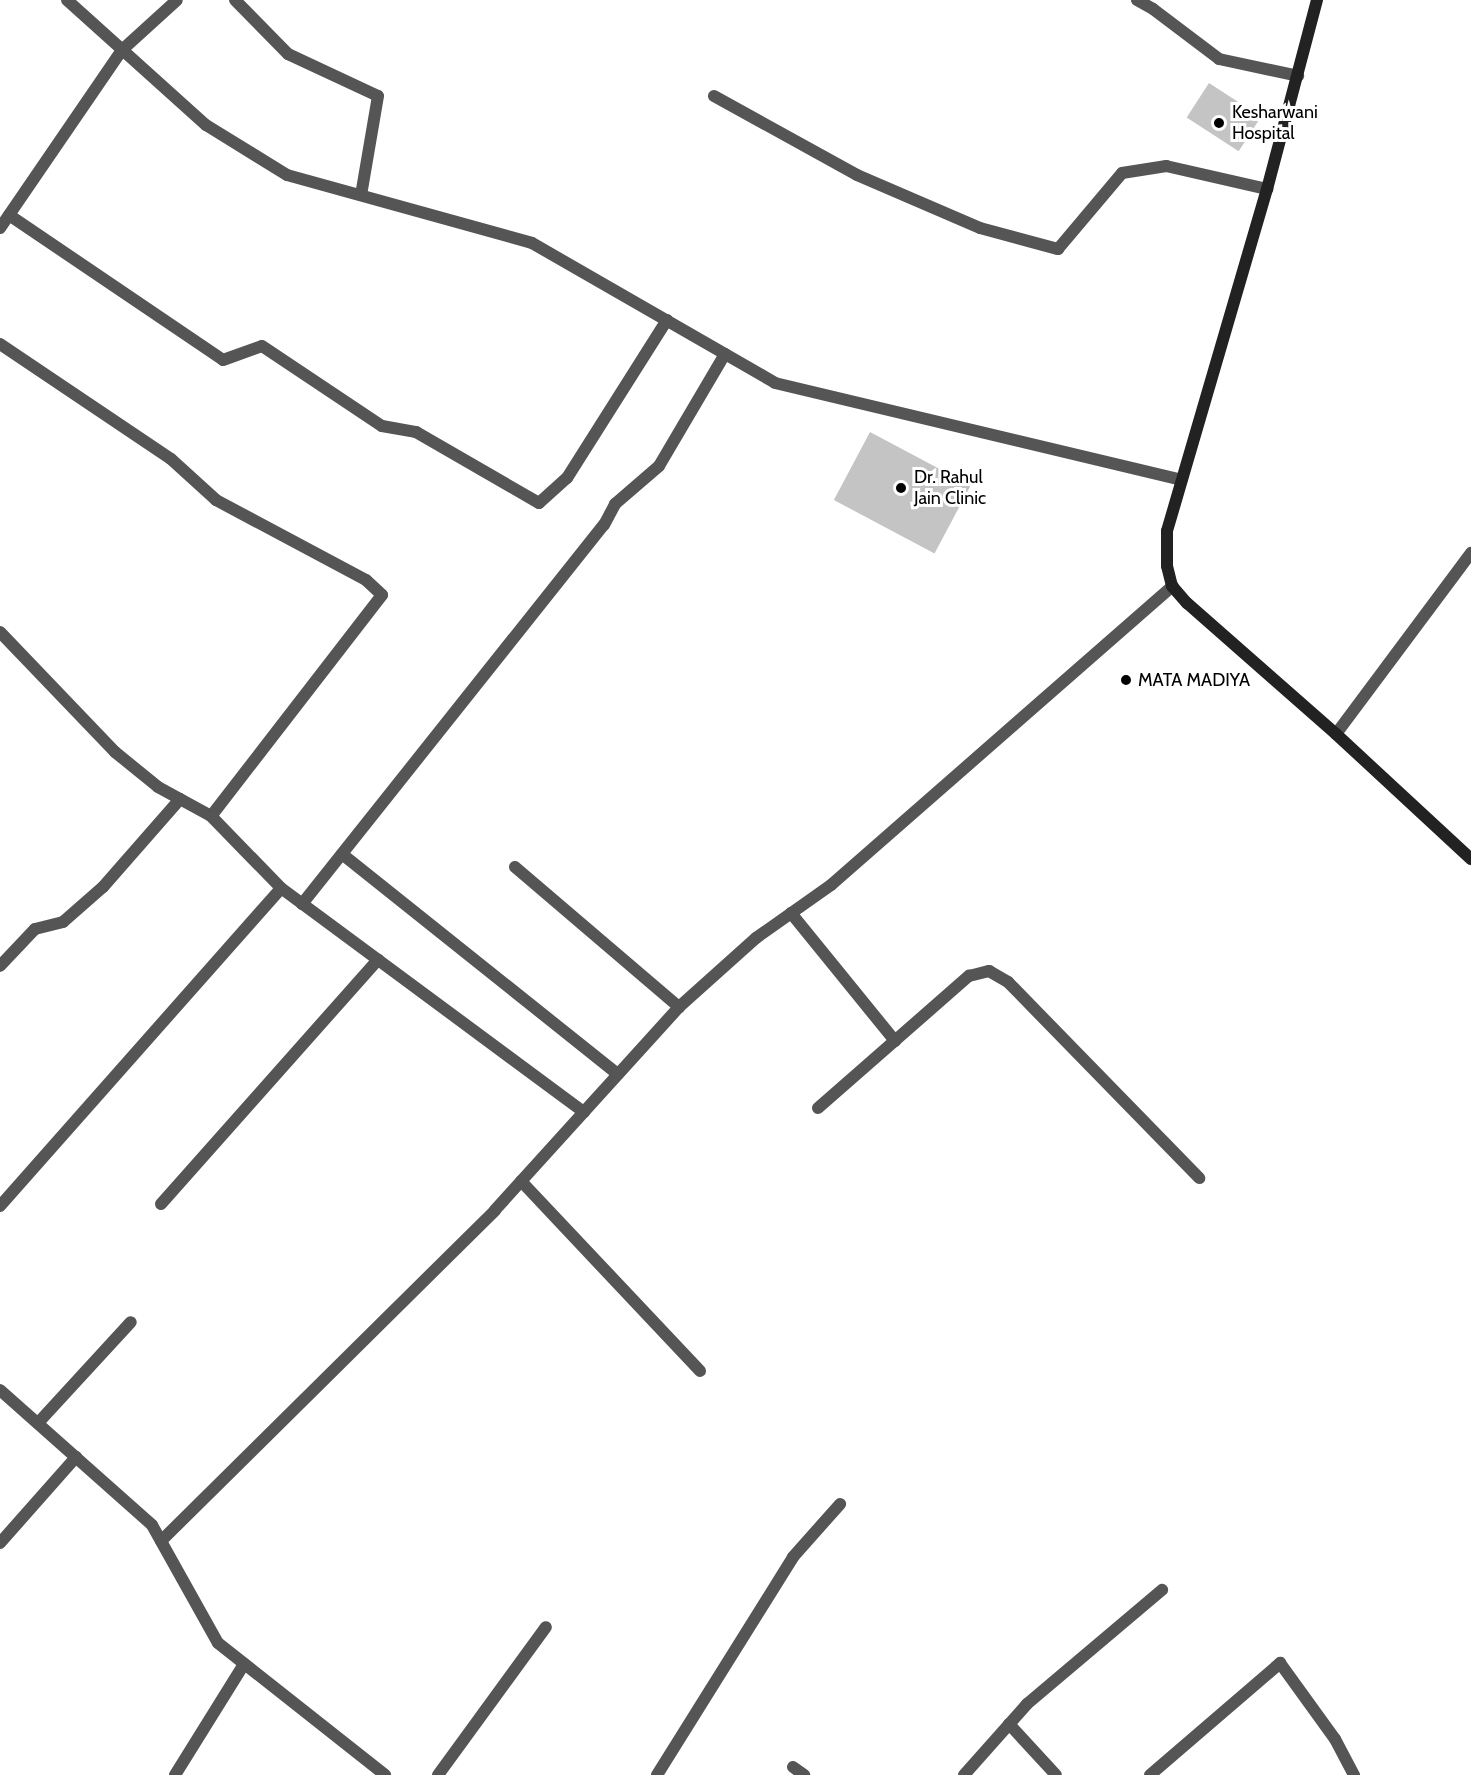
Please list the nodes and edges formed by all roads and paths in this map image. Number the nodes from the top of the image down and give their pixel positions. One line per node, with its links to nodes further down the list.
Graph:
1 (67, 0): 6 (street)
2 (177, 0): 6 (street)
3 (235, 0): 10 (street)
4 (1137, 0): 7 (street)
5 (1317, 0): 7 (street)
6 (122, 50): 10 (street); 11 (street)
7 (1298, 76): 9 (street)
8 (714, 96): 9 (street)
9 (1267, 189): 16 (street)
10 (361, 195): 13 (street)
11 (9, 215): 12 (street); 13 (street)
12 (0, 228)
13 (667, 320): 15 (street)
14 (0, 344): 22 (street)
15 (725, 354): 16 (street); 23 (street)
16 (1182, 480): 18 (street)
17 (1471, 553): 20 (street)
18 (1172, 586): 20 (street); 28 (street)
19 (0, 632): 21 (street)
20 (1336, 734): 24 (street)
21 (180, 799): 22 (street); 30 (street)
22 (211, 816): 26 (street)
23 (342, 854): 27 (street); 33 (street)
24 (1471, 859)
25 (515, 867): 31 (street)
26 (281, 888): 27 (street); 39 (street)
27 (303, 904): 29 (street)
28 (791, 913): 31 (street); 32 (street)
29 (378, 960): 35 (street); 38 (street)
30 (0, 966)
31 (679, 1007): 33 (street)
32 (895, 1041): 34 (street); 36 (street)
33 (618, 1074): 35 (street)
34 (818, 1108)
35 (584, 1112): 37 (street)
36 (1199, 1179)
37 (521, 1182): 41 (street); 46 (street)
38 (161, 1204)
39 (0, 1206)
40 (131, 1322): 43 (street)
41 (700, 1371)
42 (0, 1390): 43 (street)
43 (38, 1423): 44 (street)
44 (76, 1457): 46 (street); 47 (street)
45 (840, 1504): 56 (street)
46 (161, 1540): 50 (street)
47 (0, 1543)
48 (1162, 1590): 51 (street)
49 (546, 1627): 55 (street)
50 (244, 1664): 53 (street); 54 (street)
51 (1009, 1724): 58 (street); 59 (street)
52 (793, 1767): 57 (street)
53 (175, 1775)
54 (385, 1775)
55 (438, 1775)
56 (657, 1775)
57 (804, 1775)
58 (964, 1775)
59 (1056, 1775)
60 (1150, 1775): 61 (street)
61 (1354, 1775)

